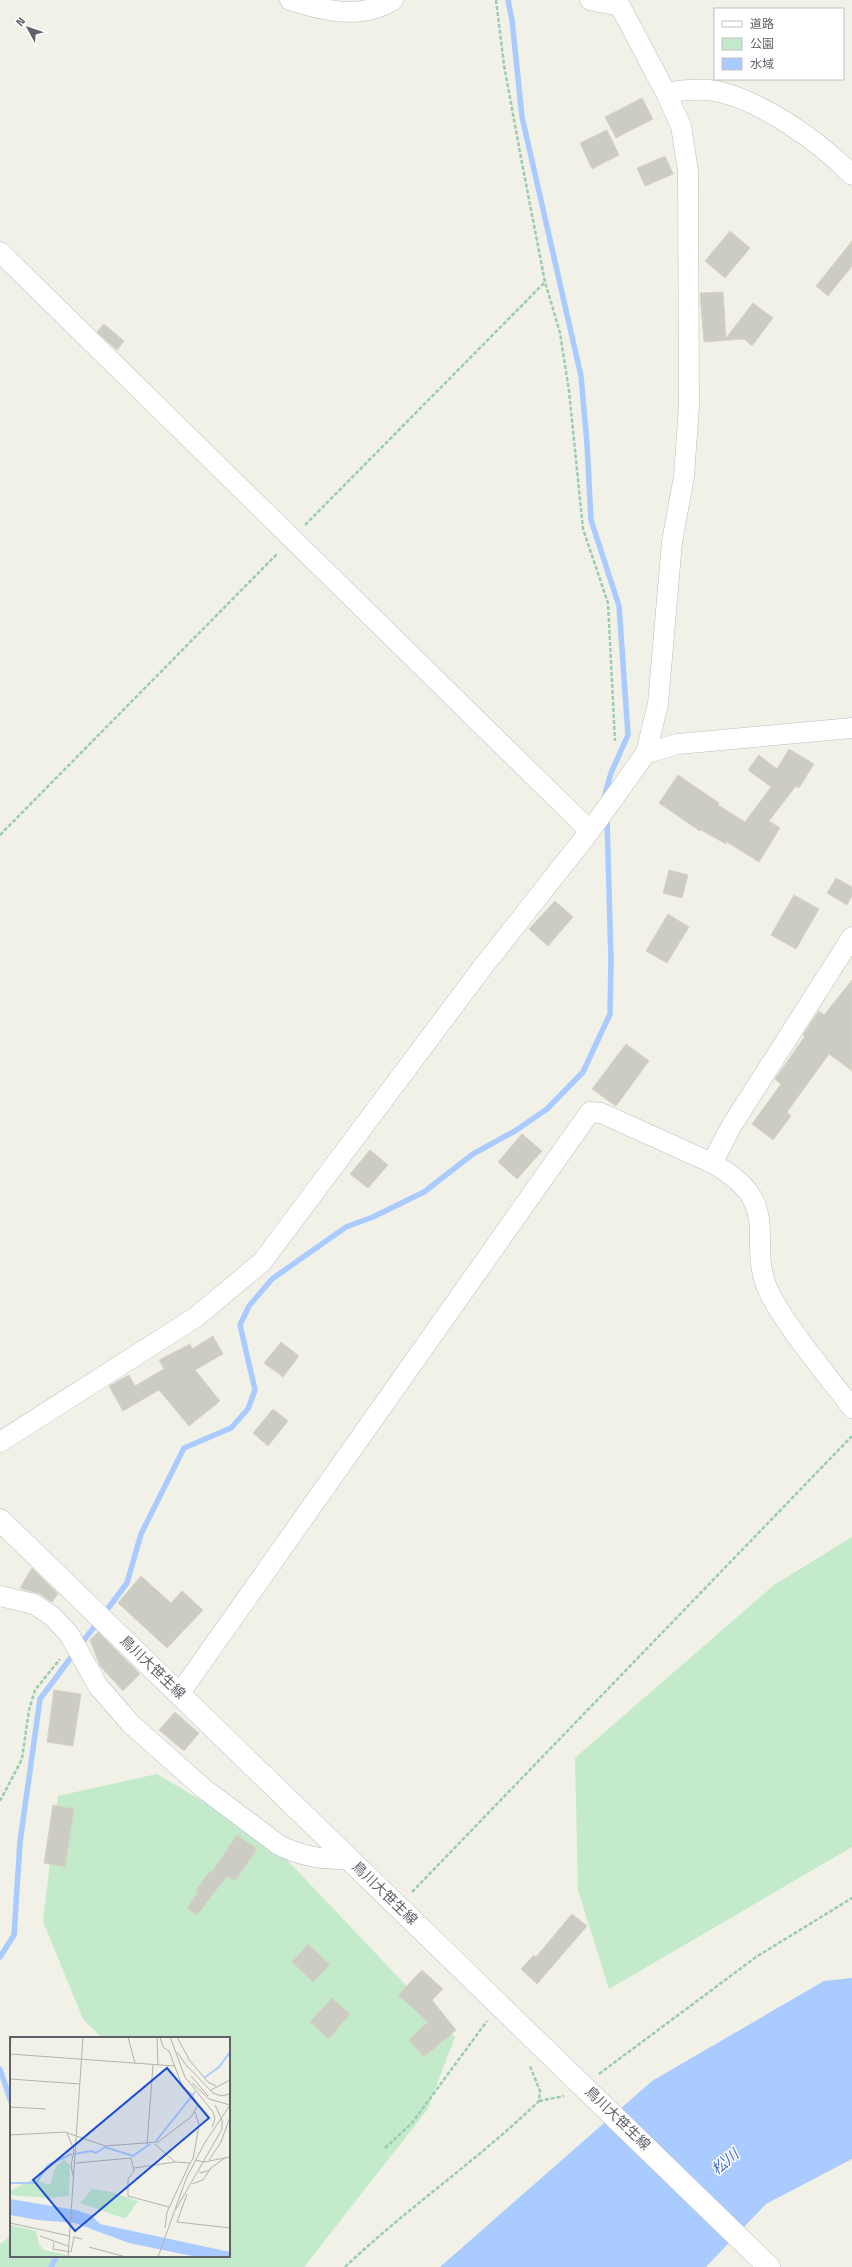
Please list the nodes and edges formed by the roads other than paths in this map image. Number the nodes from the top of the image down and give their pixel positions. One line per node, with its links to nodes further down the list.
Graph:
1 (290, 0): 2 (street)
2 (393, 0)
3 (590, 0): 4 (street)
4 (619, 3): 5 (street)
5 (666, 92): 6 (street); 9 (street)
6 (852, 175)
7 (0, 252): 10 (street)
8 (852, 728): 9 (street)
9 (646, 753): 10 (street)
10 (593, 826): 14 (street)
11 (852, 937): 12 (street)
12 (712, 1162): 13 (street); 17 (street)
13 (852, 1408)
14 (0, 1442)
15 (0, 1520): 17 (street, 鳥川大笹生線)
16 (0, 1596): 18 (street)
17 (180, 1693): 18 (street, 鳥川大笹生線)
18 (350, 1859): 19 (street, 鳥川大笹生線)
19 (770, 2267)

